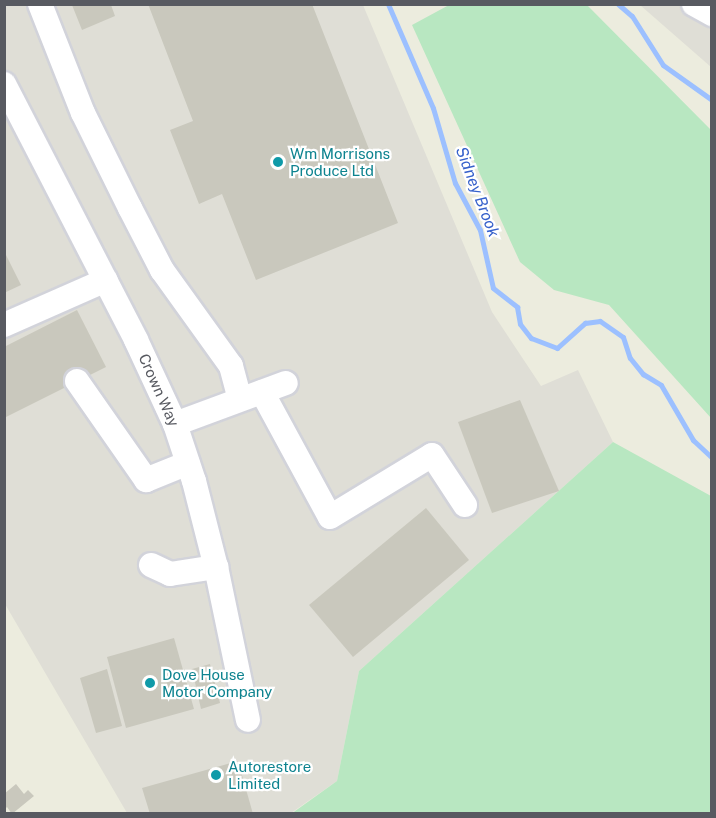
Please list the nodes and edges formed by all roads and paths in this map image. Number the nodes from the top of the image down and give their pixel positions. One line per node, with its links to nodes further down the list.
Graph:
1 (40, 4): 9 (street)
2 (694, 4): 3 (street)
3 (711, 14)
4 (6, 91): 5 (street, Crown Way)
5 (106, 280): 6 (street); 10 (street, Crown Way)
6 (4, 325)
7 (77, 381): 11 (street)
8 (286, 383): 9 (street)
9 (251, 395): 10 (street); 12 (street)
10 (175, 424): 11 (street, Crown Way)
11 (188, 463): 14 (street, Crown Way)
12 (465, 505)
13 (151, 564): 14 (street)
14 (216, 567): 15 (street, Crown Way)
15 (248, 720)

